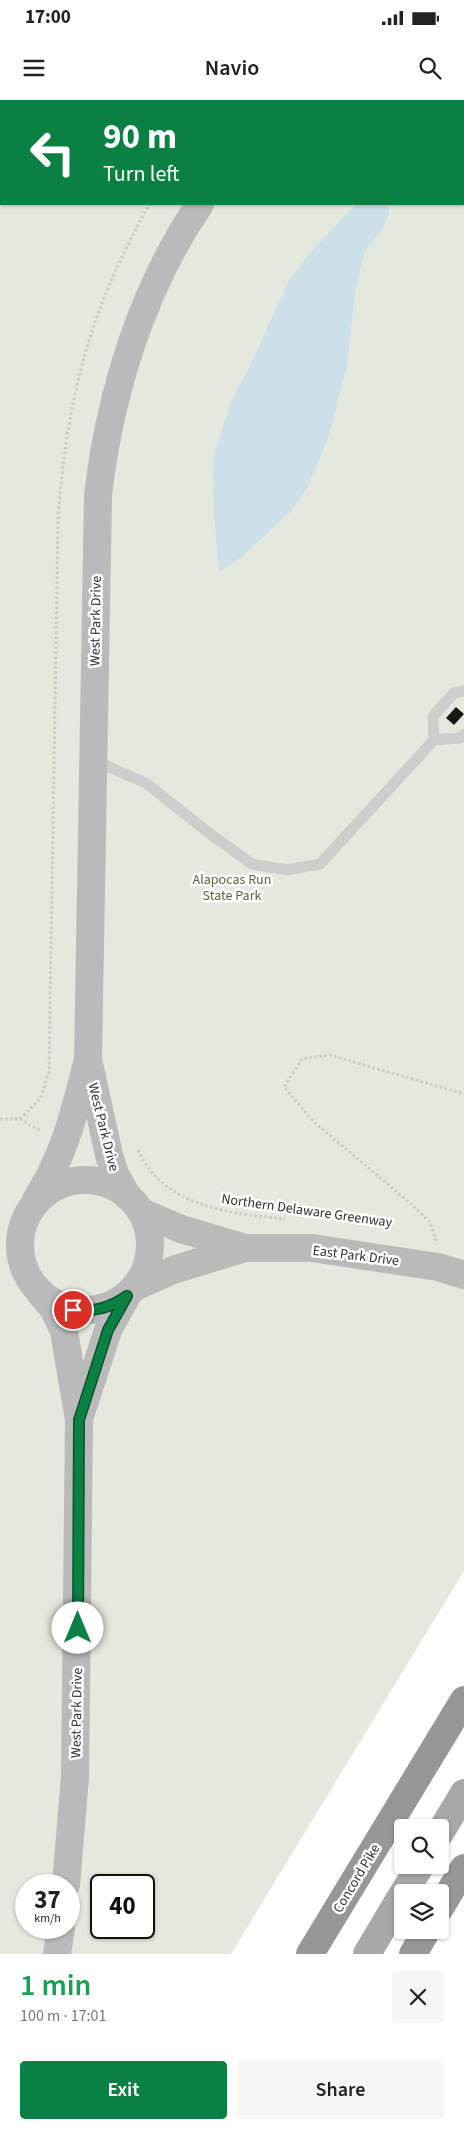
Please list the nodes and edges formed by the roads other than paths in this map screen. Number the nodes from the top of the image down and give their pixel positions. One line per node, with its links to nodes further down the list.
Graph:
1 (199, 205): 5 (street, West Park Drive)
2 (464, 691): 4 (lane)
3 (464, 734): 4 (lane)
4 (434, 740): 5 (lane)
5 (93, 760): 6 (street, West Park Drive)
6 (88, 1059): 7 (street, West Park Drive); 8 (street, West Park Drive)
7 (133, 1203): 8 (street); 9 (street, East Park Drive); 11 (street)
8 (32, 1207): 12 (street)
9 (246, 1248): 10 (street, East Park Drive); 11 (street, East Park Drive)
10 (464, 1275)
11 (132, 1291): 12 (street); 13 (street, West Park Drive)
12 (40, 1293): 13 (street, West Park Drive)
13 (79, 1420): 18 (street, West Park Drive)
14 (464, 1700): 24 (highway, Concord Pike)
15 (464, 1793): 16 (main road)
16 (448, 1819)
17 (464, 1868): 19 (highway)
18 (67, 1874)
19 (449, 1893)
20 (394, 1909): 25 (main road)
21 (59, 1939): 23 (street)
22 (422, 1939): 26 (highway)
23 (57, 1954)
24 (310, 1954)
25 (367, 1954)
26 (413, 1954)

